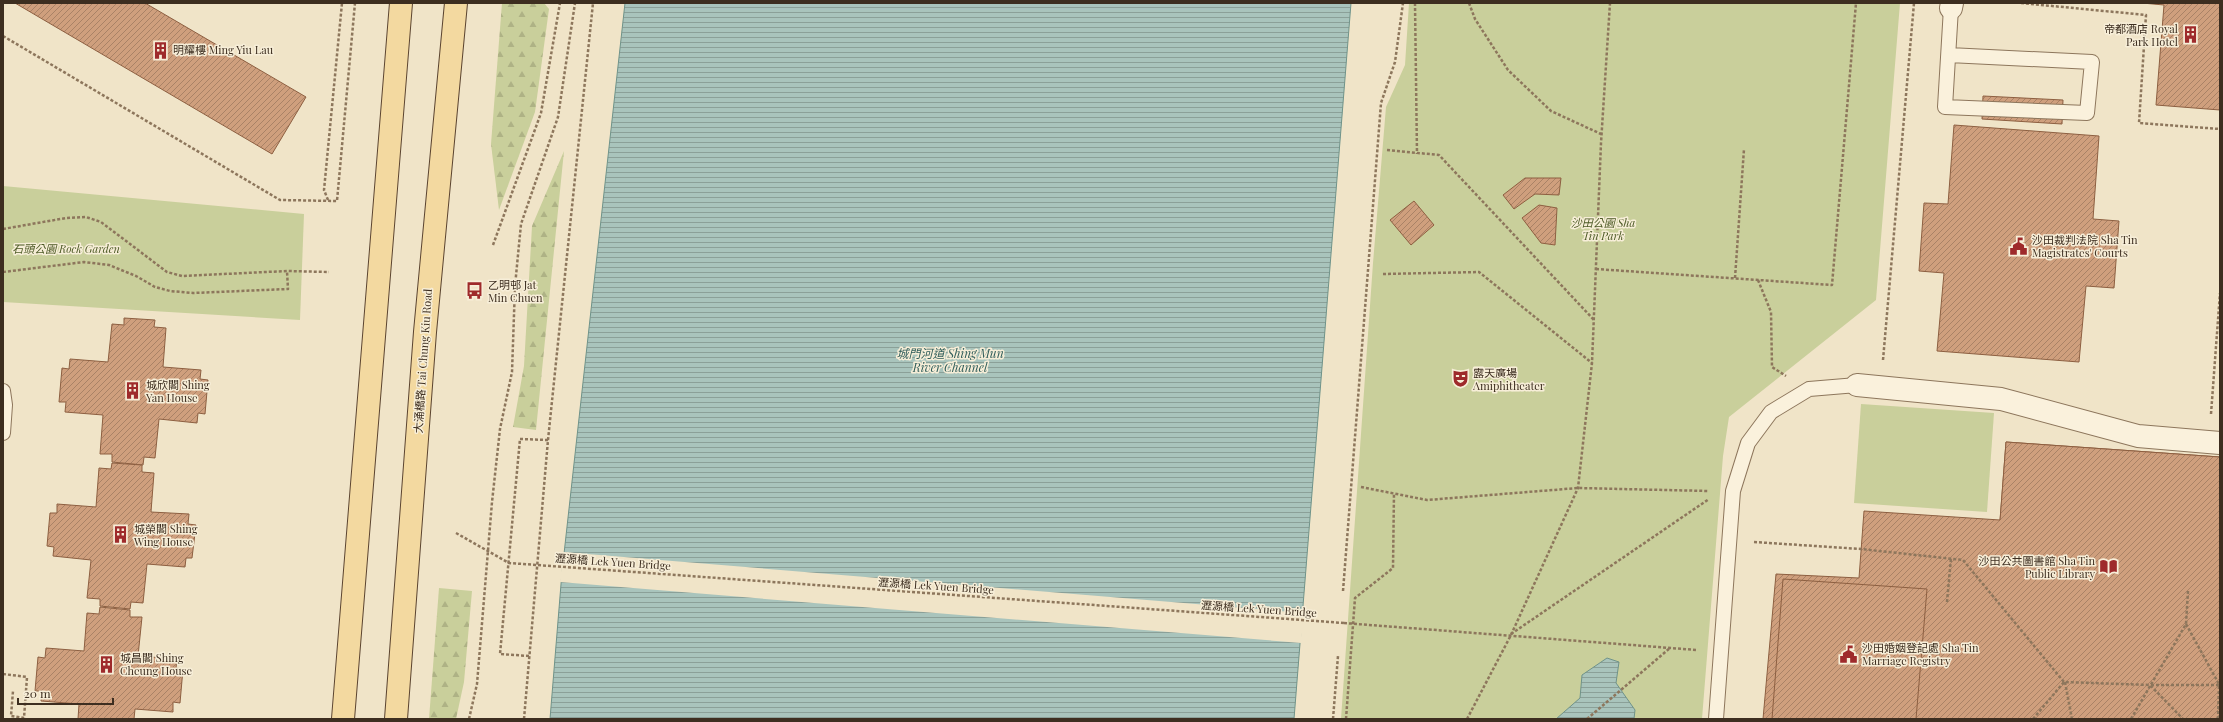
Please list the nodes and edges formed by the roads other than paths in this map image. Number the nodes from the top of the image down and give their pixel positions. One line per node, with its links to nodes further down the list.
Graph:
1 (401, 3): 9 (main road)
2 (456, 3): 10 (main road, 大涌橋路 Tai Chung Kiu Road)
3 (1952, 5): 4 (lane)
4 (1949, 56): 4 (lane)
5 (1857, 385): 8 (street); 11 (lane)
6 (3, 391): 7 (lane)
7 (3, 433)
8 (2214, 443)
9 (342, 719)
10 (396, 719)
11 (1716, 719)

